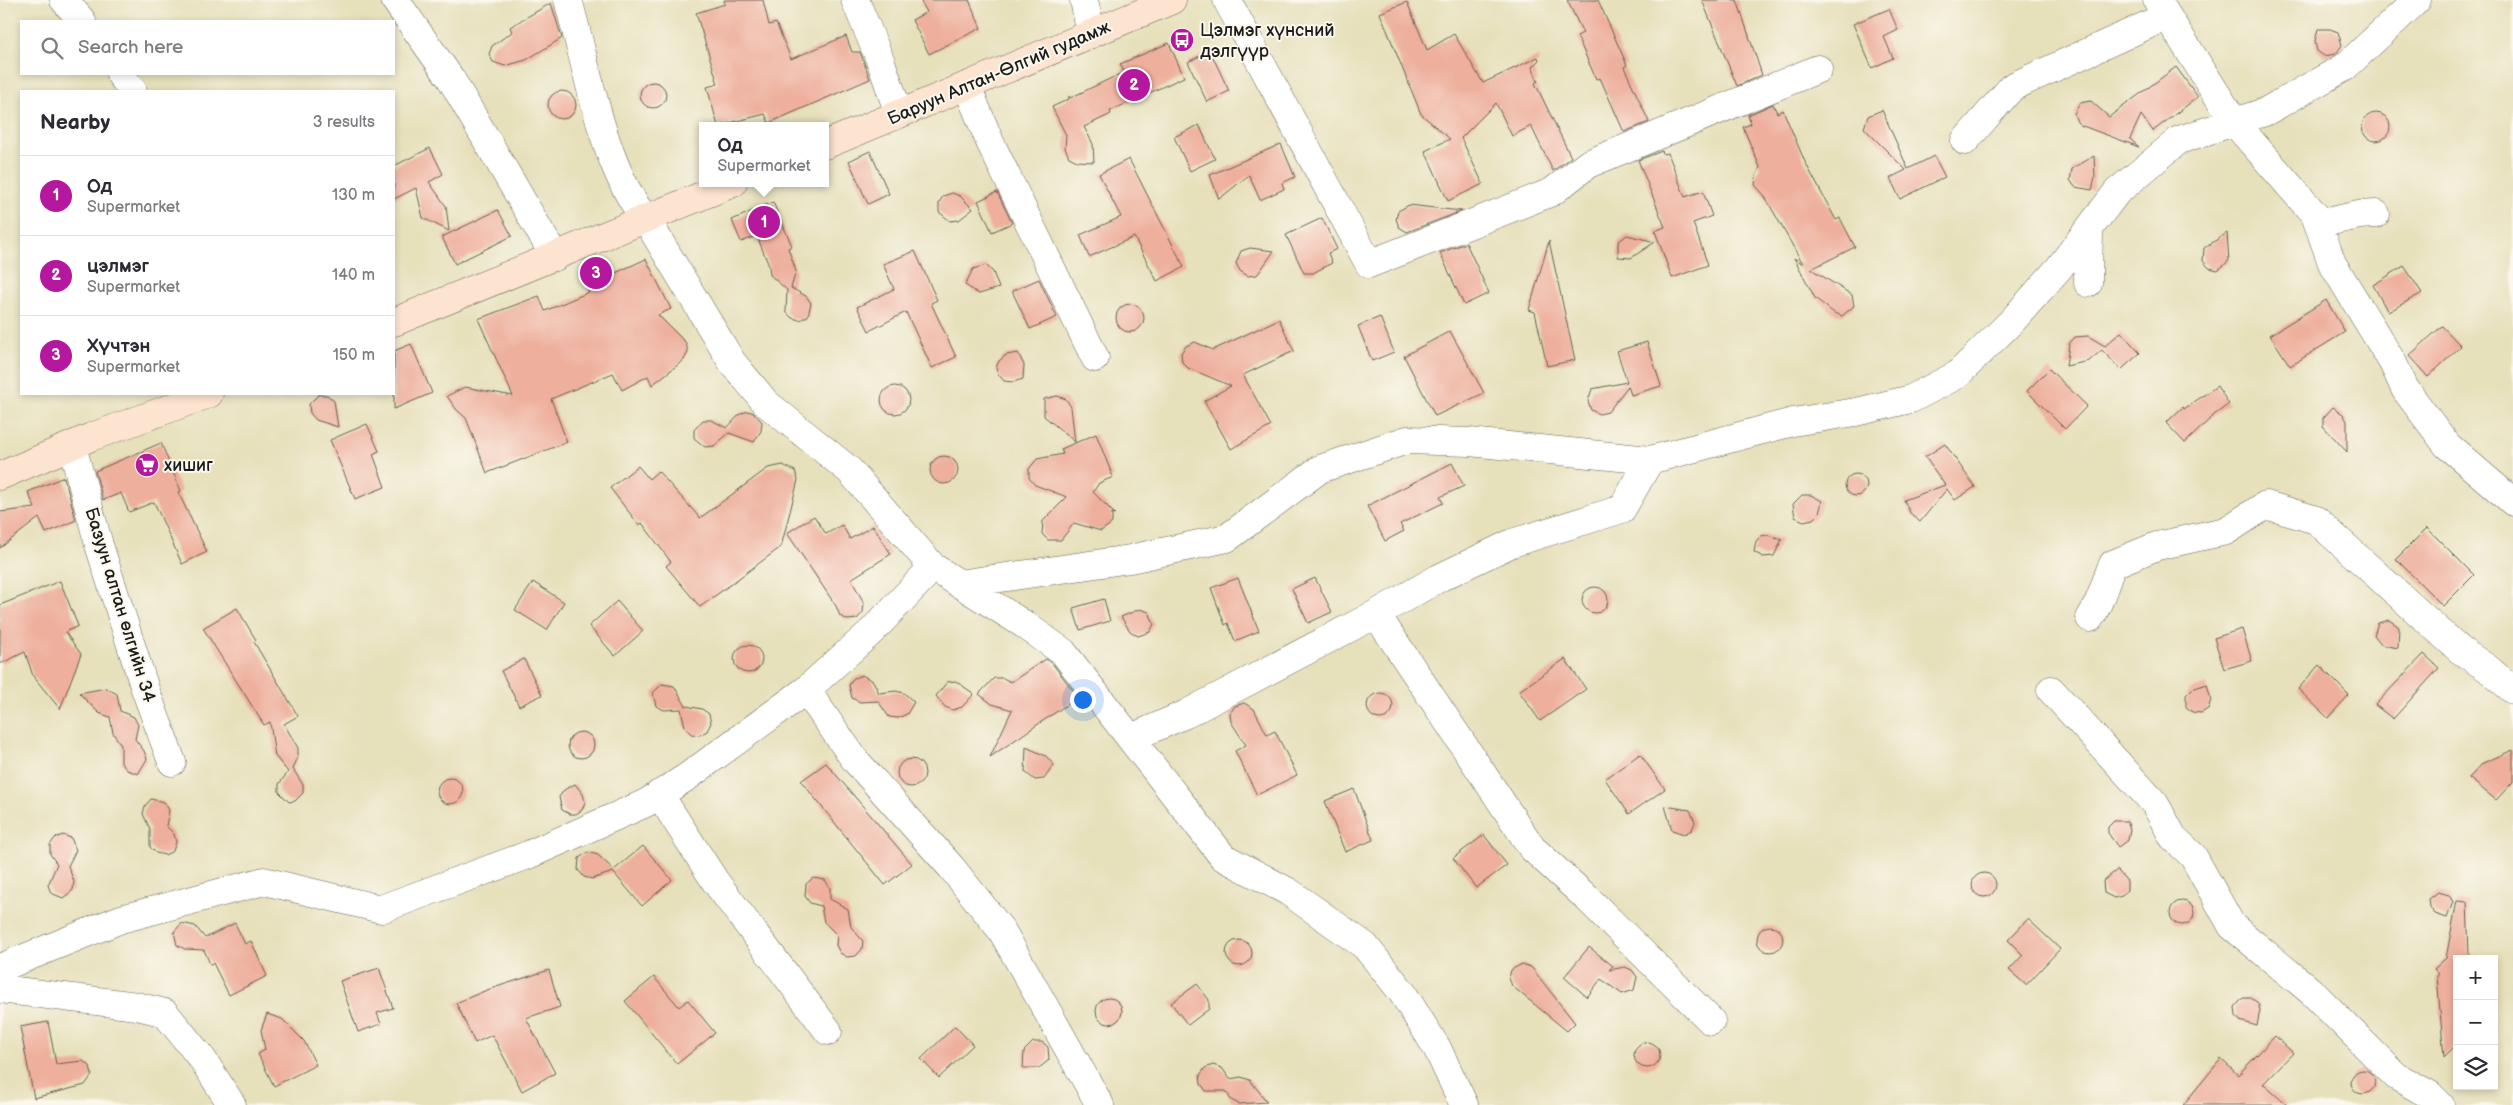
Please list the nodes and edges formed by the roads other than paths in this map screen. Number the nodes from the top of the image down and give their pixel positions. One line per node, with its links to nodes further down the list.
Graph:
1 (64, 0): 10 (street)
2 (395, 0): 25 (street)
3 (568, 0): 22 (street)
4 (856, 0): 16 (street)
5 (1084, 0): 11 (street)
6 (1172, 0): 11 (main road, Баруун Алтан-Өлгий гудамж)
7 (1228, 0): 12 (street)
8 (2417, 0): 17 (street)
9 (2162, 8): 17 (street); 18 (street)
10 (81, 20)
11 (1091, 34): 14 (main road, Баруун Алтан-Өлгий гудамж)
12 (1818, 69)
13 (121, 75): 15 (street)
14 (967, 86): 16 (main road, Баруун Алтан-Өлгий гудамж); 28 (street)
15 (132, 90)
16 (899, 114): 19 (main road, Баруун Алтан-Өлгий гудамж)
17 (2236, 123): 23 (street); 24 (street)
18 (1965, 141)
19 (829, 143)
20 (724, 187): 22 (main road)
21 (2376, 214): 23 (street)
22 (646, 220): 25 (main road); 34 (street)
23 (2318, 224): 33 (street)
24 (2089, 231): 26 (street); 31 (street)
25 (555, 257): 27 (main road)
26 (2088, 283)
27 (395, 322)
28 (1095, 358)
29 (206, 395): 30 (main road)
30 (72, 446): 32 (main road); 42 (street, Базуун алтан өлгийн 34)
31 (1650, 460): 35 (street); 36 (street)
32 (0, 476)
33 (2513, 502)
34 (933, 567): 35 (street); 38 (street)
35 (959, 584): 41 (street)
36 (1376, 614): 41 (street); 46 (street)
37 (2090, 618): 40 (street)
38 (806, 690): 43 (street); 49 (street)
39 (2050, 690): 51 (street)
40 (2513, 690)
41 (1131, 738): 50 (street)
42 (172, 762)
43 (659, 794): 44 (street); 47 (street)
44 (0, 968)
45 (0, 989): 48 (street)
46 (1711, 1022)
47 (828, 1031)
48 (232, 1105)
49 (1100, 1105)
50 (1464, 1105)
51 (2440, 1105)

